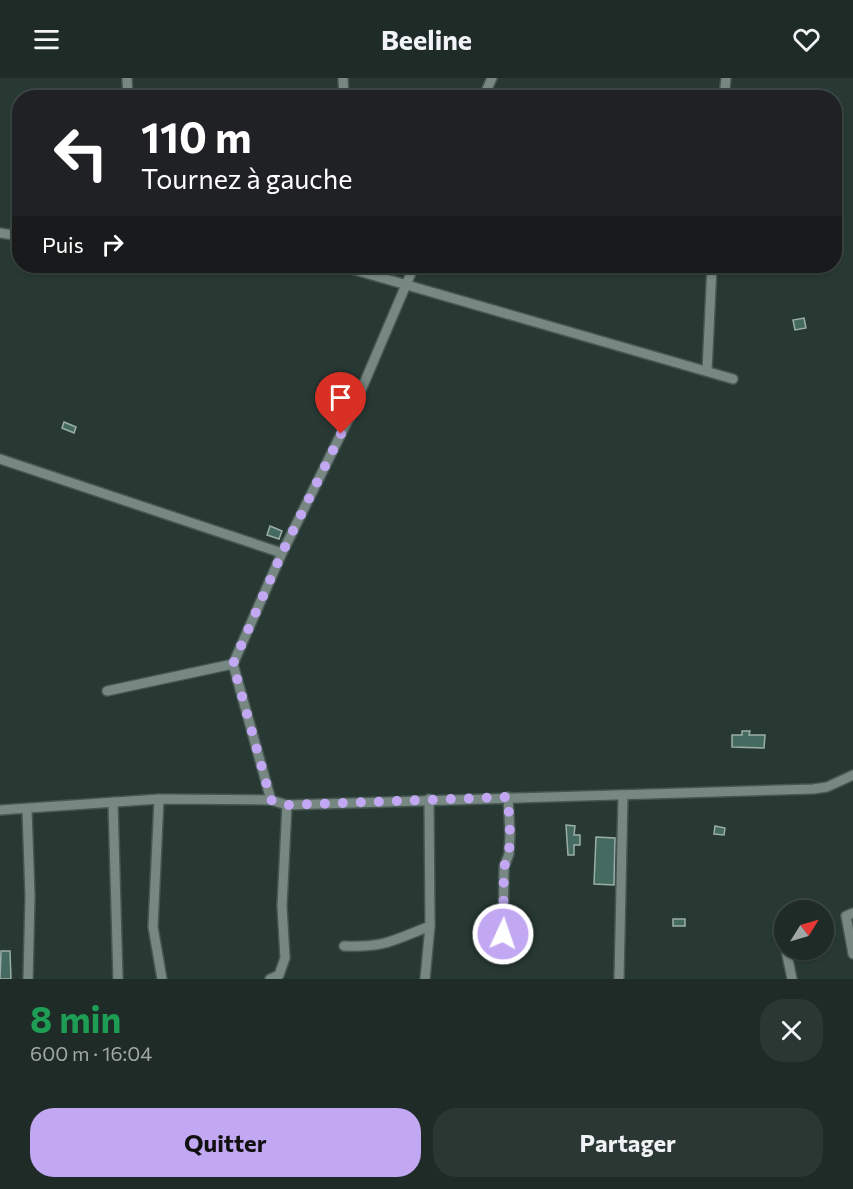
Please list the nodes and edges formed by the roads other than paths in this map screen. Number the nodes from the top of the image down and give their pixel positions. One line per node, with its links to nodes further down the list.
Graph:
1 (364, 273): 4 (street)
2 (411, 273): 4 (street)
3 (712, 273): 5 (street)
4 (406, 286): 5 (street); 8 (street)
5 (707, 371): 6 (street)
6 (734, 379)
7 (0, 459): 8 (street)
8 (282, 553): 9 (street)
9 (233, 664): 10 (street); 16 (street)
10 (107, 691)
11 (853, 775): 12 (street)
12 (623, 795): 13 (street); 32 (street)
13 (508, 797): 15 (street); 23 (street)
14 (159, 799): 16 (street); 17 (street); 29 (street)
15 (429, 799): 18 (street); 22 (street)
16 (271, 800): 18 (street)
17 (113, 802): 20 (street); 28 (street)
18 (287, 805): 30 (street)
19 (0, 810): 20 (street)
20 (27, 810): 27 (street)
21 (853, 913): 25 (street)
22 (430, 926): 24 (street); 31 (street)
23 (503, 934)
24 (344, 946)
25 (853, 954)
26 (788, 960): 33 (street)
27 (28, 979)
28 (118, 979)
29 (162, 979)
30 (270, 979)
31 (425, 979)
32 (619, 979)
33 (792, 979)

